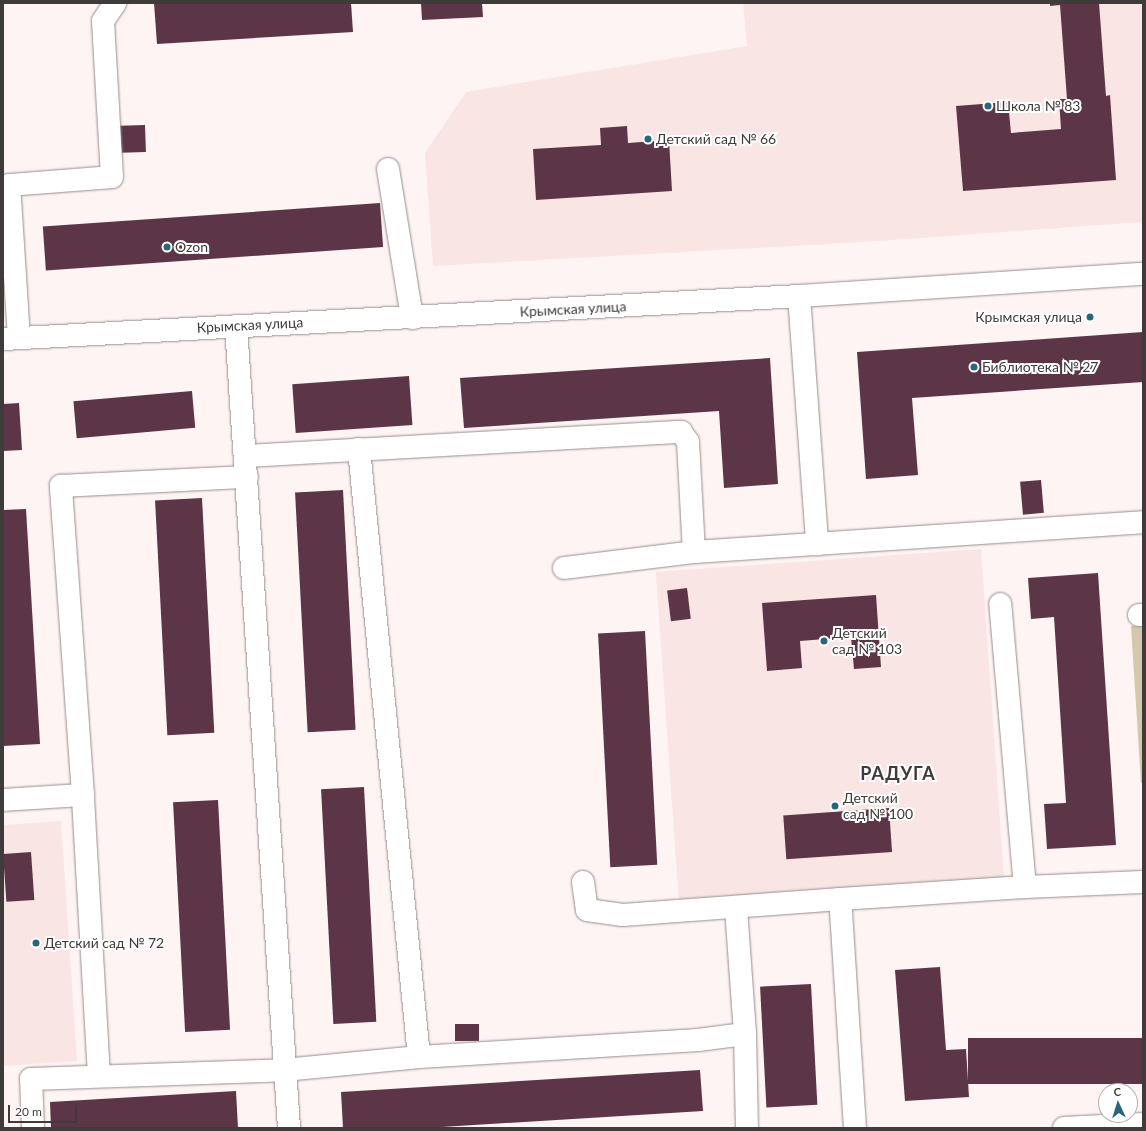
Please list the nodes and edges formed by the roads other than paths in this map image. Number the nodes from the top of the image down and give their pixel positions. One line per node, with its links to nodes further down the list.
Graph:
1 (115, 3): 3 (main road)
2 (388, 170): 6 (main road)
3 (6, 185): 8 (main road)
4 (1143, 274): 5 (main road, Крымская улица)
5 (799, 296): 6 (main road, Крымская улица); 12 (main road)
6 (412, 318): 7 (main road, Крымская улица)
7 (236, 326): 8 (main road, Крымская улица); 10 (main road)
8 (11, 339)
9 (359, 449): 10 (main road); 13 (main road); 24 (main road)
10 (247, 466): 16 (main road); 25 (main road)
11 (1143, 522): 12 (main road)
12 (817, 544): 13 (main road)
13 (694, 552): 14 (main road)
14 (564, 568)
15 (1000, 604): 20 (main road)
16 (83, 796): 17 (main road); 26 (main road)
17 (3, 800)
18 (583, 882): 22 (main road)
19 (1143, 882): 20 (main road)
20 (1024, 887): 21 (main road)
21 (840, 899): 22 (main road); 31 (main road)
22 (736, 908): 23 (main road)
23 (746, 1034): 24 (main road); 30 (main road)
24 (419, 1057): 25 (main road)
25 (284, 1070): 26 (main road); 29 (main road)
26 (99, 1076): 28 (main road)
27 (1143, 1124): 32 (main road)
28 (33, 1128)
29 (290, 1128)
30 (747, 1128)
31 (855, 1128)
32 (1064, 1128)

